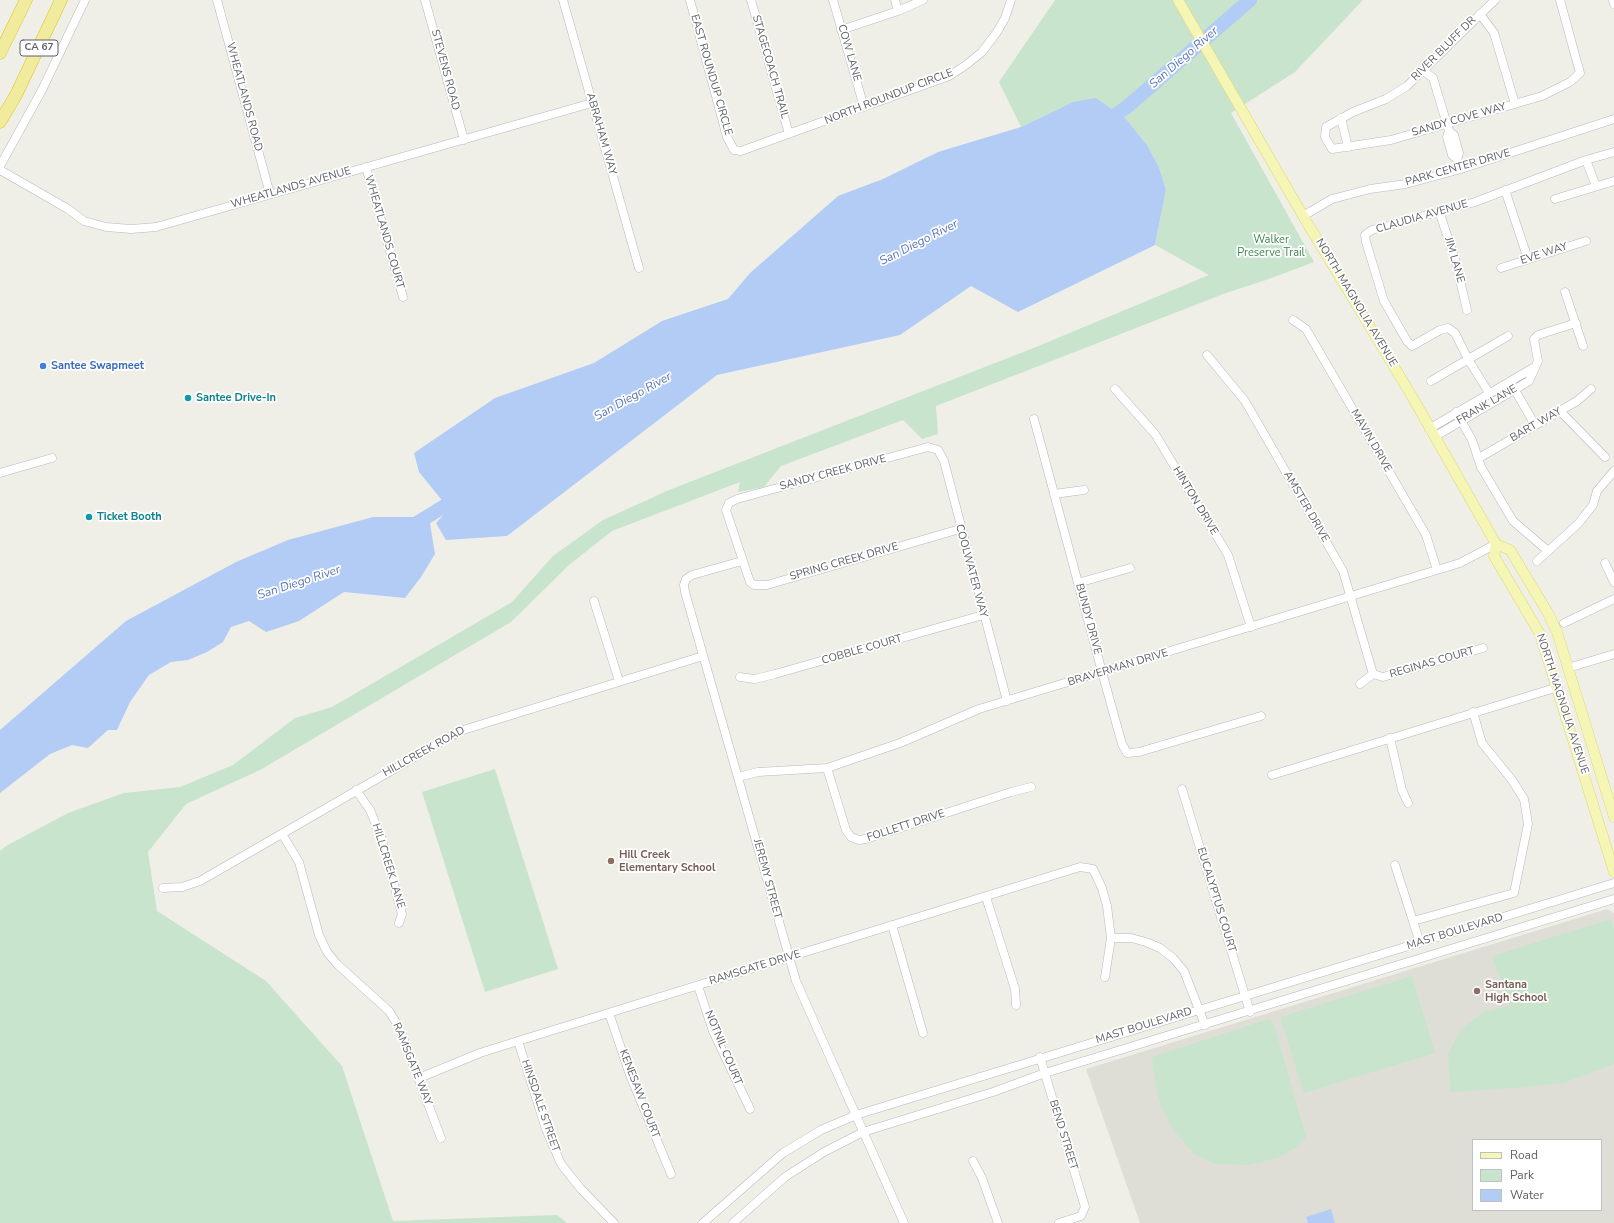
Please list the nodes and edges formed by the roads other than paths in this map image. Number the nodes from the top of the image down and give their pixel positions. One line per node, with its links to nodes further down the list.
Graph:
1 (26, 0): 21 (highway, CA 67)
2 (60, 0): 28 (highway, CA 67)
3 (85, 0): 37 (street)
4 (217, 0): 44 (street, WHEATLANDS ROAD)
5 (426, 0): 31 (street, STEVENS ROAD)
6 (563, 0): 23 (street, ABRAHAM WAY)
7 (690, 0): 34 (street, EAST ROUNDUP CIRCLE)
8 (752, 0): 30 (street, STAGECOACH TRAIL)
9 (833, 0): 20 (street, COW LANE)
10 (894, 0): 18 (street)
11 (923, 0): 18 (street)
12 (1011, 0): 25 (street, NORTH ROUNDUP CIRCLE)
13 (1178, 0): 47 (main road, NORTH MAGNOLIA AVENUE)
14 (1495, 0): 19 (street, RIVER BLUFF DR)
15 (1560, 0): 24 (street, SANDY COVE WAY)
16 (1613, 0): 17 (street)
17 (1614, 4)
18 (898, 11): 20 (street)
19 (1480, 14): 22 (street, RIVER BLUFF DR); 24 (street)
20 (842, 30): 25 (street, COW LANE)
21 (0, 53)
22 (1424, 71): 26 (street, RIVER BLUFF DR); 29 (street)
23 (592, 103): 31 (street, WHEATLANDS AVENUE); 50 (street, ABRAHAM WAY)
24 (1515, 104): 29 (street, SANDY COVE WAY)
25 (864, 107): 30 (street, NORTH ROUNDUP CIRCLE)
26 (1341, 118): 32 (street); 33 (street, RIVER BLUFF DR)
27 (1614, 119): 39 (street, PARK CENTER DRIVE)
28 (0, 122)
29 (1448, 127): 32 (street, SANDY COVE WAY); 39 (street)
30 (789, 134): 34 (street, NORTH ROUNDUP CIRCLE)
31 (464, 140): 38 (street, WHEATLANDS AVENUE)
32 (1348, 147): 33 (street, SANDY COVE WAY)
33 (1332, 148)
34 (734, 150)
35 (1614, 152): 36 (street, CLAUDIA AVENUE)
36 (1586, 160): 42 (street); 43 (street, CLAUDIA AVENUE)
37 (0, 166)
38 (366, 168): 44 (street, WHEATLANDS AVENUE); 53 (street, WHEATLANDS COURT)
39 (1461, 169): 47 (street, PARK CENTER DRIVE)
40 (0, 170): 44 (street, WHEATLANDS AVENUE)
41 (1614, 181): 42 (street)
42 (1596, 186): 45 (street)
43 (1505, 190): 46 (street, CLAUDIA AVENUE); 49 (street)
44 (270, 194)
45 (1555, 199)
46 (1440, 211): 54 (street, JIM LANE); 60 (street, CLAUDIA AVENUE)
47 (1303, 216): 73 (main road, NORTH MAGNOLIA AVENUE)
48 (1586, 241): 49 (street, EVE WAY)
49 (1528, 259): 51 (street, EVE WAY)
50 (639, 268)
51 (1501, 268)
52 (1565, 292): 56 (street)
53 (403, 297)
54 (1467, 310)
55 (1293, 320): 89 (street, MAVIN DRIVE)
56 (1576, 323): 58 (street); 61 (street, FRANK LANE)
57 (1508, 336): 60 (street)
58 (1583, 346)
59 (1207, 355): 92 (street, AMSTER DRIVE)
60 (1468, 359): 62 (street); 67 (street, CLAUDIA AVENUE)
61 (1533, 368): 63 (street, FRANK LANE); 65 (street, FRANK LANE)
62 (1431, 381)
63 (1509, 381): 65 (street); 67 (street, FRANK LANE)
64 (1115, 388): 98 (street, HINTON DRIVE)
65 (1514, 389): 71 (street, FRANK LANE); 72 (street)
66 (1591, 389): 68 (street, BART WAY)
67 (1489, 393): 69 (street, FRANK LANE)
68 (1560, 411): 72 (street, BART WAY); 75 (street)
69 (1456, 412): 71 (street); 73 (street, FRANK LANE)
70 (1034, 419): 81 (street, BUNDY DRIVE)
71 (1461, 420): 73 (street, FRANK LANE); 77 (street)
72 (1535, 425): 77 (street, BART WAY)
73 (1431, 433): 83 (main road, NORTH MAGNOLIA AVENUE)
74 (928, 448): 82 (street, COOLWATER WAY); 85 (street, SANDY CREEK DRIVE)
75 (1605, 457)
76 (52, 458): 79 (street)
77 (1479, 458): 84 (street)
78 (1614, 471): 84 (street)
79 (0, 473)
80 (1084, 490): 81 (street)
81 (1054, 494): 90 (street, BUNDY DRIVE)
82 (960, 529): 85 (street, SPRING CREEK DRIVE); 95 (street, COOLWATER WAY)
83 (1496, 544): 89 (street, BRAVERMAN DRIVE); 97 (main road, NORTH MAGNOLIA AVENUE); 102 (main road, NORTH MAGNOLIA AVENUE)
84 (1548, 551): 86 (street)
85 (742, 561): 101 (street, JEREMY STREET)
86 (1537, 561)
87 (1605, 563): 91 (street)
88 (1130, 568): 90 (street)
89 (1437, 570): 92 (street, BRAVERMAN DRIVE)
90 (1078, 582): 103 (street, BUNDY DRIVE)
91 (1614, 582)
92 (1350, 597): 98 (street, BRAVERMAN DRIVE); 104 (street, AMSTER DRIVE)
93 (1614, 599): 96 (street)
94 (594, 601): 106 (street)
95 (983, 615): 105 (street, COBBLE COURT); 109 (street, COOLWATER WAY)
96 (1564, 623)
97 (1536, 624): 102 (main road); 108 (main road, NORTH MAGNOLIA AVENUE)
98 (1251, 627): 103 (street, BRAVERMAN DRIVE)
99 (1483, 648): 104 (street, REGINAS COURT)
100 (1614, 654): 102 (street)
101 (703, 656): 106 (street, HILLCREEK ROAD); 115 (street, JEREMY STREET)
102 (1568, 668): 120 (main road, NORTH MAGNOLIA AVENUE)
103 (1102, 672): 109 (street, BRAVERMAN DRIVE); 111 (street, BUNDY DRIVE)
104 (1373, 674): 107 (street, REGINAS COURT)
105 (740, 677)
106 (619, 681): 118 (street, HILLCREEK ROAD)
107 (1360, 684)
108 (1558, 686): 110 (street); 123 (main road, NORTH MAGNOLIA AVENUE)
109 (1007, 701): 113 (street, BRAVERMAN DRIVE)
110 (1473, 712): 112 (street); 128 (street)
111 (1260, 716)
112 (1390, 738): 114 (street); 119 (street)
113 (827, 768): 115 (street, BRAVERMAN DRIVE); 116 (street, FOLLETT DRIVE)
114 (1272, 775)
115 (738, 777): 133 (street, JEREMY STREET)
116 (1031, 787)
117 (1182, 789): 136 (street, EUCALYPTUS COURT)
118 (356, 790): 121 (street, HILLCREEK ROAD); 129 (street, HILLCREEK LANE)
119 (1408, 804)
120 (1614, 817)
121 (282, 834): 125 (street, HILLCREEK ROAD); 146 (street, RAMSGATE WAY)
122 (1395, 865): 128 (street)
123 (1614, 872)
124 (1614, 883): 132 (street, MAST BOULEVARD)
125 (163, 888)
126 (986, 897): 130 (street, RAMSGATE DRIVE); 131 (street, RAMSGATE DRIVE); 137 (street)
127 (1614, 899): 139 (street, MAST BOULEVARD)
128 (1413, 921): 132 (street)
129 (399, 923)
130 (892, 925): 133 (street, RAMSGATE DRIVE); 142 (street)
131 (1111, 938): 134 (street); 138 (street)
132 (1420, 943): 136 (street, MAST BOULEVARD)
133 (789, 958): 135 (street, RAMSGATE DRIVE); 148 (street, JEREMY STREET)
134 (1105, 977)
135 (698, 986): 140 (street, RAMSGATE DRIVE); 147 (street, NOTNIL COURT)
136 (1246, 996): 138 (street, MAST BOULEVARD); 139 (street, EUCALYPTUS COURT)
137 (1016, 1005)
138 (1198, 1010): 141 (street); 144 (street, MAST BOULEVARD)
139 (1250, 1012): 141 (street, MAST BOULEVARD)
140 (610, 1013): 143 (street, RAMSGATE DRIVE); 152 (street, KENESAW COURT)
141 (1205, 1025): 145 (street, MAST BOULEVARD)
142 (923, 1033)
143 (518, 1041): 146 (street, RAMSGATE DRIVE); 153 (street, HINSDALE STREET)
144 (1040, 1057): 145 (street, BEND STREET); 148 (street, MAST BOULEVARD)
145 (1045, 1073): 149 (street, MAST BOULEVARD); 158 (street, BEND STREET)
146 (419, 1078): 150 (street, RAMSGATE WAY)
147 (750, 1109)
148 (856, 1115): 149 (street, JEREMY STREET); 154 (street, MAST BOULEVARD)
149 (863, 1132): 155 (street, MAST BOULEVARD); 156 (street, JEREMY STREET)
150 (441, 1138)
151 (973, 1161): 157 (street)
152 (671, 1174)
153 (614, 1223)
154 (703, 1223)
155 (733, 1223)
156 (904, 1223)
157 (998, 1223)
158 (1059, 1223)

